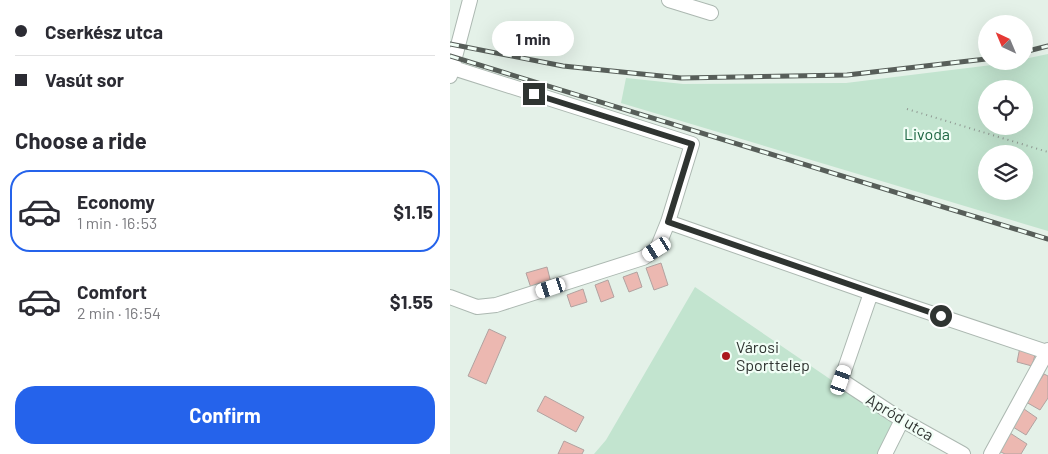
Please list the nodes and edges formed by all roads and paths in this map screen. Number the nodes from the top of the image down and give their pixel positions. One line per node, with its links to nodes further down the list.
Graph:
1 (470, 0): 4 (street)
2 (669, 0): 3 (street)
3 (711, 13)
4 (456, 29): 5 (street)
5 (451, 70): 8 (street)
6 (906, 109): 7 (path)
7 (1048, 152)
8 (668, 222): 9 (street); 10 (street)
9 (871, 293): 11 (street); 12 (street, Apród utca)
10 (450, 297)
11 (1048, 351): 15 (street)
12 (902, 420): 13 (street); 14 (street, Apród utca)
13 (886, 454)
14 (963, 454)
15 (991, 454)

